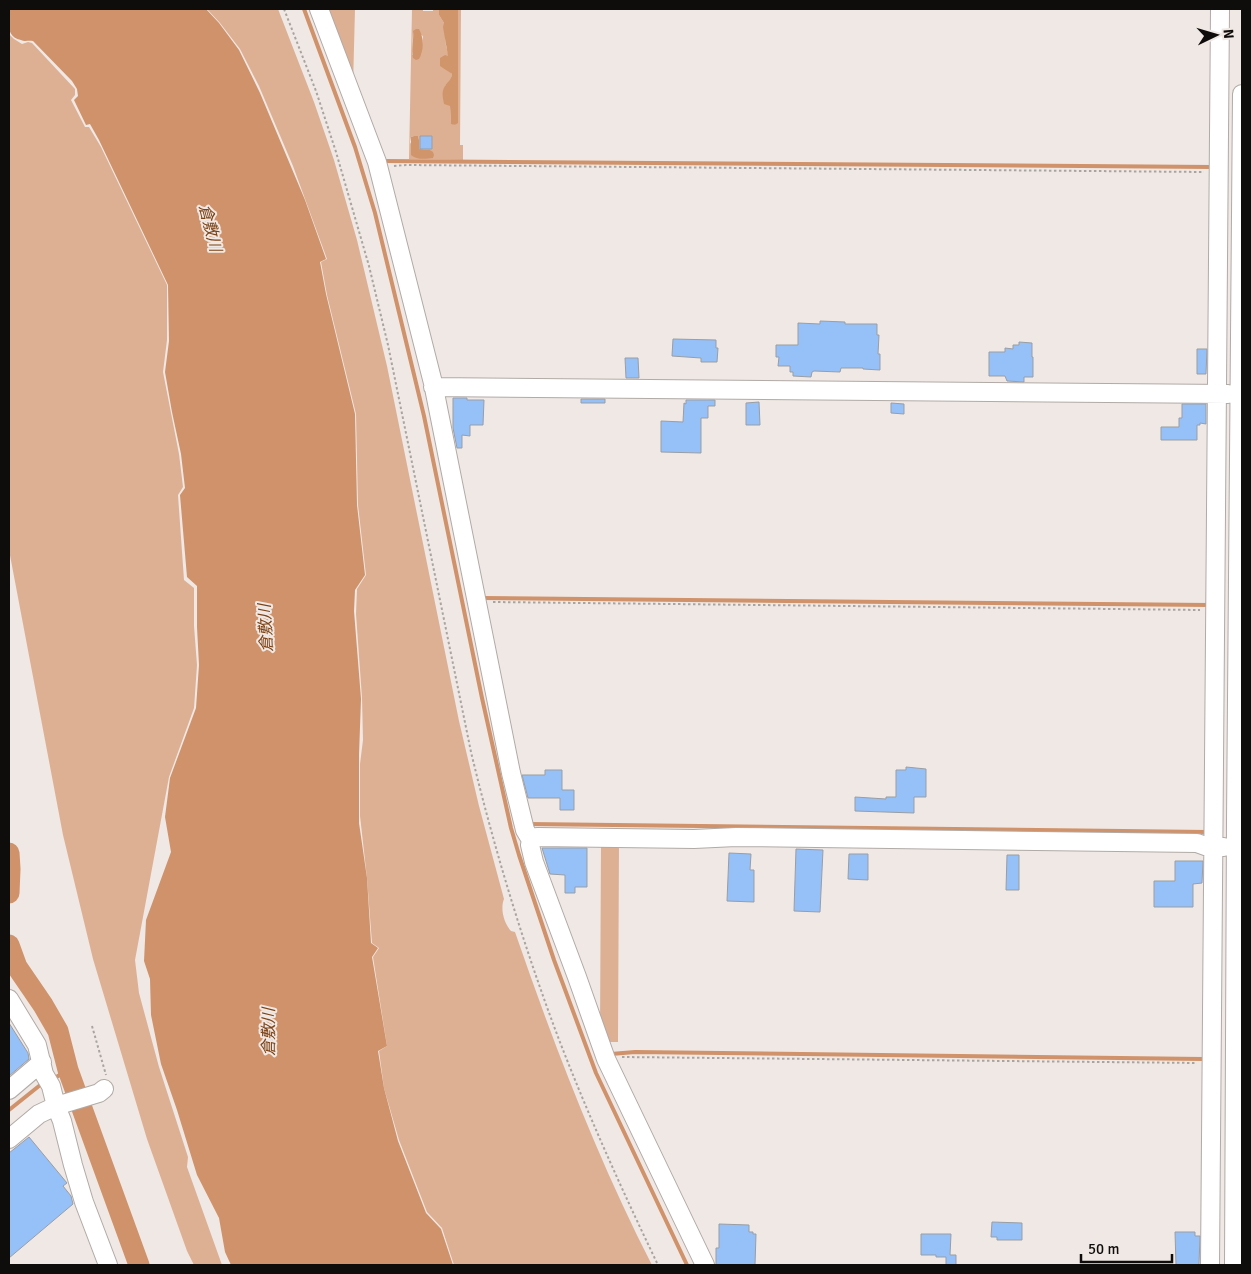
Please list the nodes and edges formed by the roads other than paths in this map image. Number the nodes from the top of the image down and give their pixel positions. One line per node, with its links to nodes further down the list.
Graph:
1 (319, 9): 5 (street)
2 (1220, 9): 4 (street)
3 (1242, 94): 4 (street)
4 (1227, 173): 6 (street)
5 (432, 382): 6 (street); 9 (street)
6 (1229, 394): 7 (street); 7 (street)
7 (1223, 613): 8 (street); 10 (street)
8 (1239, 821): 10 (street)
9 (526, 830): 10 (street); 19 (street)
10 (1223, 843): 12 (street); 12 (street)
11 (9, 999): 13 (street)
12 (1220, 1069): 20 (street); 21 (street)
13 (46, 1074): 14 (street); 16 (street)
14 (9, 1090)
15 (98, 1092): 16 (street)
16 (59, 1105): 17 (street); 18 (street)
17 (9, 1139)
18 (108, 1265)
19 (705, 1265)
20 (1210, 1265)
21 (1234, 1265)

